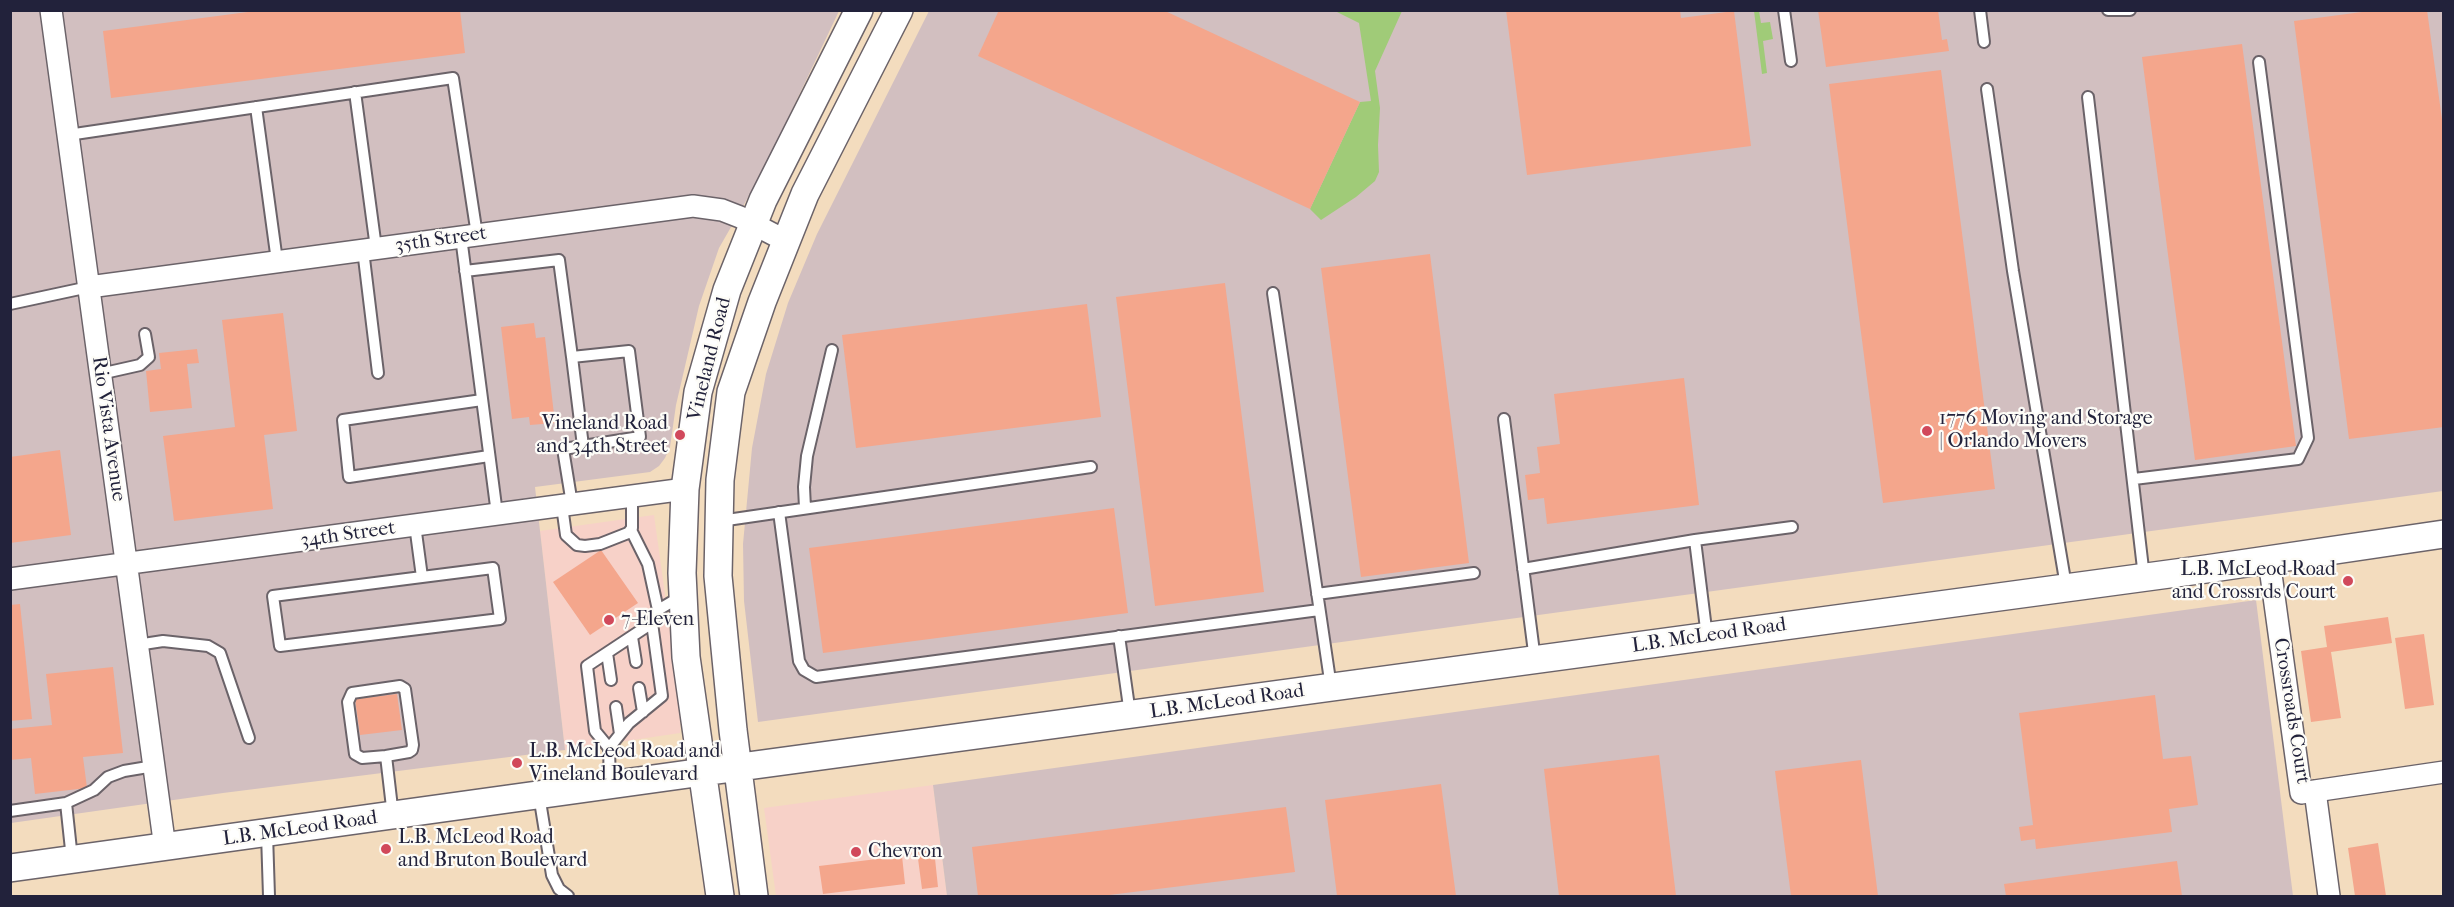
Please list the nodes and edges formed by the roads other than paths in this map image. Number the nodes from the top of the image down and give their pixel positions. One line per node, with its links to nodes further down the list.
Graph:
1 (51, 10): 15 (street, Rio Vista Avenue)
2 (859, 10): 16 (street, Vineland Road)
3 (899, 10): 18 (street, Vineland Road)
4 (1784, 10): 9 (lane)
5 (1980, 10): 8 (lane)
6 (2108, 10): 7 (lane)
7 (2130, 10)
8 (1984, 42)
9 (1791, 62)
10 (2259, 62): 35 (lane)
11 (1987, 89): 55 (lane)
12 (355, 92): 14 (lane); 17 (lane); 19 (lane)
13 (2088, 97): 35 (lane)
14 (256, 107): 15 (lane); 20 (lane)
15 (68, 135): 22 (street, Rio Vista Avenue)
16 (754, 223): 17 (street, 35th Street); 18 (street, 35th Street); 36 (street, Vineland Road)
17 (469, 236): 19 (street, 35th Street); 21 (lane)
18 (786, 241): 42 (street, Vineland Road)
19 (370, 249): 20 (street, 35th Street); 29 (lane)
20 (277, 261): 22 (street, 35th Street)
21 (465, 272): 27 (lane); 30 (lane)
22 (88, 287): 24 (lane); 28 (street, Rio Vista Avenue)
23 (1273, 293): 56 (lane)
24 (10, 304)
25 (146, 334): 28 (lane)
26 (832, 350): 39 (lane)
27 (572, 357): 32 (lane); 32 (lane)
28 (100, 374): 49 (street, Rio Vista Avenue)
29 (378, 374)
30 (482, 400): 33 (lane); 33 (lane)
31 (1504, 419): 50 (lane)
32 (583, 446): 38 (lane)
33 (489, 456): 41 (lane)
34 (1091, 467): 39 (lane)
35 (2134, 479): 53 (lane)
36 (685, 489): 37 (street, 34th Street); 57 (street, Vineland Road)
37 (632, 496): 38 (street, 34th Street); 45 (lane)
38 (567, 505): 41 (street, 34th Street); 45 (lane)
39 (805, 508): 40 (lane)
40 (779, 512): 42 (lane); 61 (lane)
41 (497, 514): 43 (street, 34th Street)
42 (719, 521): 79 (street, Vineland Road)
43 (416, 525): 49 (street, 34th Street); 52 (lane)
44 (1792, 527): 47 (lane)
45 (631, 530): 58 (lane)
46 (2444, 534): 48 (street, L.B. McLeod Road)
47 (1695, 540): 50 (lane); 63 (lane)
48 (2269, 560): 53 (street, L.B. McLeod Road); 83 (street, Crossroads Court)
49 (126, 564): 54 (street, 34th Street); 64 (street, Rio Vista Avenue)
50 (1523, 569): 66 (lane)
51 (1474, 573): 56 (lane)
52 (422, 577): 52 (lane)
53 (2144, 577): 55 (street, L.B. McLeod Road)
54 (10, 579)
55 (2067, 588): 63 (street, L.B. McLeod Road)
56 (1317, 594): 59 (lane)
57 (683, 596): 58 (lane); 80 (street, Vineland Road)
58 (658, 610): 60 (lane)
59 (1319, 610): 61 (lane); 70 (lane)
60 (652, 623): 62 (lane); 72 (lane)
61 (1119, 636): 73 (lane)
62 (632, 637): 65 (lane); 67 (lane)
63 (1707, 637): 66 (street, L.B. McLeod Road)
64 (138, 645): 75 (lane); 78 (street, Rio Vista Avenue)
65 (607, 653): 68 (lane); 76 (lane)
66 (1534, 660): 70 (street, L.B. McLeod Road)
67 (636, 662)
68 (611, 680)
69 (639, 688): 72 (lane)
70 (1331, 688): 73 (street, L.B. McLeod Road)
71 (616, 707): 74 (lane)
72 (643, 712): 74 (lane)
73 (1130, 714): 79 (street, L.B. McLeod Road)
74 (620, 734): 76 (lane)
75 (249, 738)
76 (609, 748): 82 (lane)
77 (386, 756): 77 (lane); 87 (lane)
78 (154, 766): 85 (lane); 89 (street, Rio Vista Avenue)
79 (738, 767): 80 (street, L.B. McLeod Road); 95 (street, Vineland Road)
80 (703, 772): 82 (street, L.B. McLeod Road); 94 (street, Vineland Road)
81 (2444, 772): 83 (street, Crossroads Court)
82 (610, 785): 84 (street, L.B. McLeod Road)
83 (2315, 790): 96 (street)
84 (539, 795): 87 (street, L.B. McLeod Road); 93 (lane)
85 (66, 803): 86 (lane); 90 (lane)
86 (10, 811)
87 (393, 816): 88 (street, L.B. McLeod Road)
88 (267, 834): 89 (street, L.B. McLeod Road); 92 (lane)
89 (165, 848): 90 (street, L.B. McLeod Road)
90 (72, 860): 91 (street, L.B. McLeod Road)
91 (10, 868)
92 (269, 897)
93 (568, 897)
94 (720, 897)
95 (754, 897)
96 (2329, 897)

